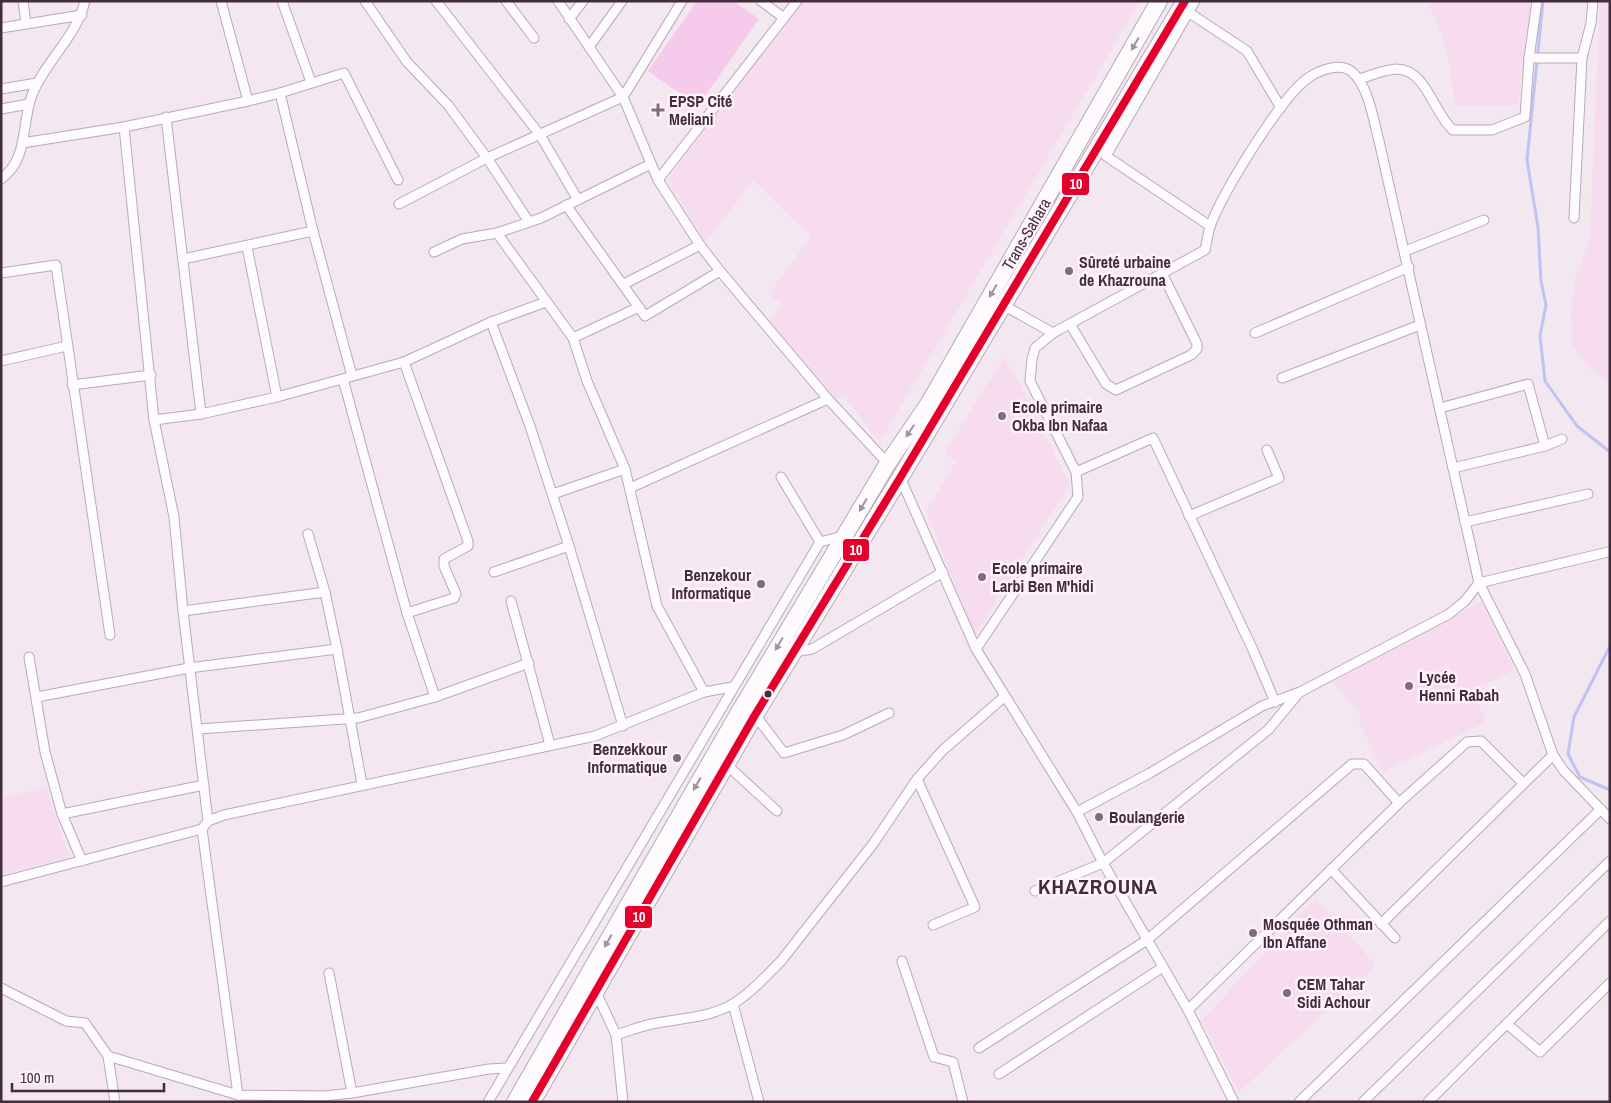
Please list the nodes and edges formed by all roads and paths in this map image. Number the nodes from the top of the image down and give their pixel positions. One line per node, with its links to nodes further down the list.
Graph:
1 (23, 1): 22 (street)
2 (85, 1): 19 (street)
3 (221, 1): 34 (street)
4 (282, 1): 29 (street)
5 (365, 1): 42 (street)
6 (436, 1): 40 (street)
7 (506, 1): 24 (street)
8 (558, 1): 20 (street)
9 (583, 1): 20 (street)
10 (622, 1): 25 (street)
11 (682, 1): 33 (street)
12 (761, 1): 21 (street)
13 (797, 1): 21 (street)
14 (1159, 1): 90 (highway, Trans-Sahara, one-way to 90)
15 (1195, 1): 18 (street)
16 (1536, 1): 26 (street)
17 (1593, 1): 27 (street)
18 (1186, 7): 36 (street); 53 (street); 67 (highway)
19 (82, 15): 22 (street); 30 (street)
20 (570, 18): 25 (street)
21 (784, 18): 46 (street)
22 (26, 24): 23 (street)
23 (1, 28)
24 (534, 38)
25 (589, 47): 33 (street)
26 (1528, 58): 27 (street); 28 (street)
27 (1582, 58): 50 (street)
28 (1359, 79): 36 (street); 58 (street)
29 (312, 82): 32 (street); 45 (street)
30 (37, 83): 31 (street); 35 (street)
31 (1, 89)
32 (280, 93): 34 (street); 54 (street)
33 (623, 97): 40 (street); 43 (street)
34 (248, 101): 38 (street)
35 (29, 104): 37 (street); 41 (street)
36 (1281, 108): 53 (street)
37 (1, 110)
38 (166, 117): 39 (street); 60 (street)
39 (124, 127): 41 (street); 78 (street)
40 (540, 135): 42 (street); 47 (street)
41 (22, 143): 44 (street)
42 (487, 158): 48 (street); 52 (street)
43 (651, 164): 46 (street); 47 (street)
44 (1, 179)
45 (398, 180)
46 (658, 180): 56 (street)
47 (578, 200): 49 (street)
48 (398, 204)
49 (566, 205): 52 (street); 65 (street)
50 (1574, 218)
51 (1484, 220): 58 (street)
52 (529, 222): 55 (street)
53 (1210, 226): 63 (street)
54 (313, 231): 57 (street); 79 (street)
55 (496, 233): 59 (street); 66 (street)
56 (700, 244): 62 (street); 65 (street)
57 (247, 247): 60 (street); 82 (street)
58 (1405, 251): 61 (street)
59 (434, 252)
60 (183, 259): 85 (street)
61 (1409, 267): 71 (street); 73 (street)
62 (720, 271): 68 (street); 83 (street)
63 (1162, 273): 70 (street); 70 (street)
64 (1, 274): 75 (street)
65 (624, 284): 68 (street)
66 (546, 302): 69 (street); 74 (street)
67 (1003, 305): 72 (street); 95 (highway)
68 (639, 307): 74 (street)
69 (491, 322): 77 (street); 97 (street)
70 (1070, 324): 72 (street)
71 (1420, 325): 80 (street); 84 (street)
72 (1053, 333): 93 (street)
73 (1256, 333)
74 (573, 338): 92 (street)
75 (67, 346): 76 (street); 81 (street)
76 (1, 361)
77 (404, 362): 79 (street); 112 (street)
78 (151, 376): 81 (street); 86 (street)
79 (347, 378): 82 (street); 112 (street)
80 (1282, 378)
81 (72, 385): 113 (street)
82 (277, 397): 85 (street)
83 (828, 399): 90 (street); 96 (street)
84 (1440, 408): 88 (street); 91 (street)
85 (201, 414): 86 (street)
86 (154, 420): 111 (street)
87 (1562, 439): 88 (street)
88 (1545, 446): 91 (street)
89 (1267, 450): 99 (street)
90 (888, 463): 95 (street); 102 (highway, Trans-Sahara, one-way to 102)
91 (1453, 468): 100 (street)
92 (625, 469): 96 (street); 97 (street)
93 (1076, 472): 99 (street); 115 (street)
94 (781, 477): 103 (street)
95 (900, 478): 107 (street); 116 (highway)
96 (630, 488): 121 (street)
97 (553, 494): 104 (street)
98 (1588, 494): 100 (street)
99 (1189, 516): 126 (street)
100 (1465, 522): 108 (street)
101 (308, 534): 109 (street)
102 (844, 536): 103 (street); 176 (highway, Trans-Sahara, one-way to 176)
103 (820, 542): 120 (street)
104 (569, 546): 106 (street); 130 (street)
105 (1608, 552): 108 (street)
106 (494, 572)
107 (943, 572): 115 (street); 116 (street)
108 (1479, 583): 122 (street); 133 (street)
109 (325, 592): 111 (street); 114 (street)
110 (511, 601): 118 (street)
111 (183, 611): 119 (street)
112 (407, 613): 124 (street)
113 (110, 635)
114 (337, 649): 119 (street); 129 (street)
115 (976, 649): 125 (street)
116 (793, 652): 128 (highway)
117 (29, 657): 123 (street)
118 (529, 663): 124 (street); 132 (street)
119 (189, 668): 123 (street); 131 (street)
120 (732, 687): 121 (street); 170 (street)
121 (704, 692): 130 (street)
122 (1300, 692): 126 (street); 149 (street)
123 (37, 697): 143 (street)
124 (434, 697): 129 (street)
125 (1004, 698): 135 (street); 142 (street)
126 (1275, 702): 142 (street)
127 (889, 713): 128 (street)
128 (755, 715): 134 (highway)
129 (350, 718): 131 (street); 137 (street)
130 (623, 726): 132 (street)
131 (198, 729): 138 (street)
132 (550, 745): 137 (street)
133 (1553, 754): 136 (street); 140 (street)
134 (727, 765): 141 (street); 163 (highway)
135 (917, 779): 155 (street); 164 (street)
136 (1523, 783): 139 (street); 154 (street)
137 (362, 784): 145 (street)
138 (204, 785): 143 (street); 145 (street)
139 (1399, 803): 150 (street); 157 (street)
140 (1601, 809): 144 (street); 182 (street)
141 (777, 811)
142 (1077, 812): 149 (street)
143 (62, 814): 147 (street)
144 (1610, 819)
145 (208, 821): 146 (street)
146 (202, 829): 147 (street); 173 (street)
147 (82, 861): 151 (street)
148 (1610, 861): 183 (street)
149 (1104, 862): 152 (street); 157 (street)
150 (1331, 869): 154 (street); 165 (street)
151 (1, 882)
152 (1035, 891)
153 (1610, 921): 166 (street)
154 (1381, 924): 156 (street)
155 (933, 925)
156 (1396, 938)
157 (1147, 940): 159 (street); 168 (street)
158 (902, 961): 180 (street)
159 (1163, 967): 165 (street); 171 (street)
160 (329, 973): 172 (street)
161 (1610, 983): 166 (street)
162 (1, 988): 169 (street)
163 (596, 992): 167 (street); 177 (highway)
164 (733, 1004): 167 (street); 179 (street)
165 (1188, 1010): 181 (street)
166 (1507, 1024): 184 (street)
167 (616, 1035): 178 (street)
168 (979, 1048)
169 (108, 1056): 173 (street); 174 (street)
170 (506, 1068): 172 (street); 175 (street)
171 (999, 1074)
172 (352, 1093): 173 (street)
173 (238, 1095)
174 (114, 1101)
175 (488, 1102)
176 (515, 1102)
177 (532, 1102)
178 (623, 1102)
179 (759, 1102)
180 (963, 1102)
181 (1234, 1102)
182 (1299, 1102)
183 (1363, 1102)
184 (1428, 1102)

